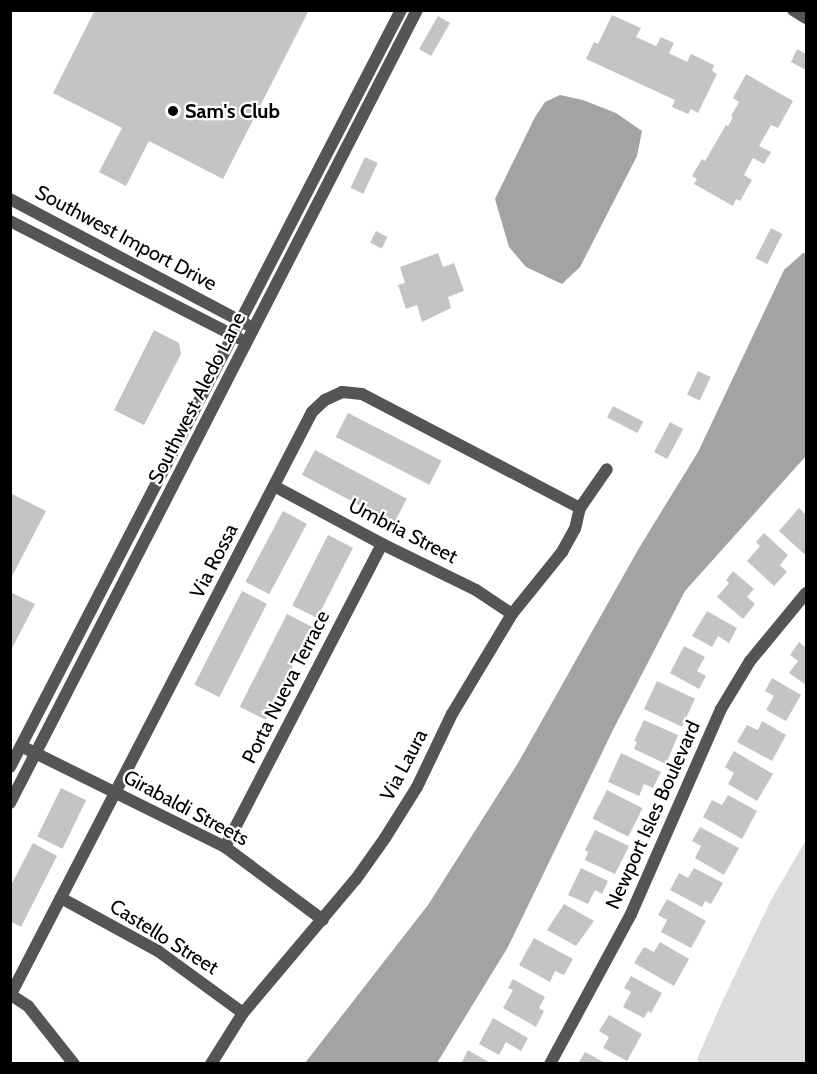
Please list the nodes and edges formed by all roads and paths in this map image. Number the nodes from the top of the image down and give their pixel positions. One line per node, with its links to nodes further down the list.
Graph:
1 (401, 10): 7 (street, Southwest Aledo Lane)
2 (417, 10): 8 (street, Southwest Aledo Lane)
3 (793, 10): 4 (street)
4 (807, 18)
5 (10, 199): 7 (street, Southwest Import Drive)
6 (10, 221): 9 (street, Southwest Import Drive)
7 (240, 321): 8 (street, Southwest Import Drive); 9 (street, Southwest Aledo Lane)
8 (255, 329): 10 (street, Southwest Aledo Lane)
9 (233, 335): 10 (street, Southwest Import Drive); 17 (street, Southwest Aledo Lane)
10 (248, 343): 18 (street, Southwest Aledo Lane)
11 (607, 470): 13 (street, Via Laura)
12 (274, 486): 13 (street, Via Rossa); 14 (street, Umbria Street); 20 (street, Via Rossa)
13 (580, 508): 16 (street, Via Laura)
14 (382, 544): 16 (street, Umbria Street); 22 (street, Porta Nueva Terrace)
15 (807, 593): 29 (street, Newport Isles Boulevard)
16 (512, 614): 24 (street, Via Laura)
17 (21, 746): 18 (street, Girabaldi Streets); 19 (street, Southwest Aledo Lane)
18 (36, 754): 20 (street, Girabaldi Streets); 21 (street, Southwest Aledo Lane)
19 (10, 767)
20 (116, 792): 22 (street, Girabaldi Streets); 23 (street, Via Rossa)
21 (10, 803)
22 (225, 847): 24 (street, Girabaldi Streets)
23 (61, 898): 25 (street, Via Rossa); 26 (street, Castello Street)
24 (323, 920): 26 (street, Via Laura)
25 (11, 996): 27 (street)
26 (243, 1013): 28 (street, Via Laura)
27 (74, 1064)
28 (212, 1064)
29 (550, 1064)

